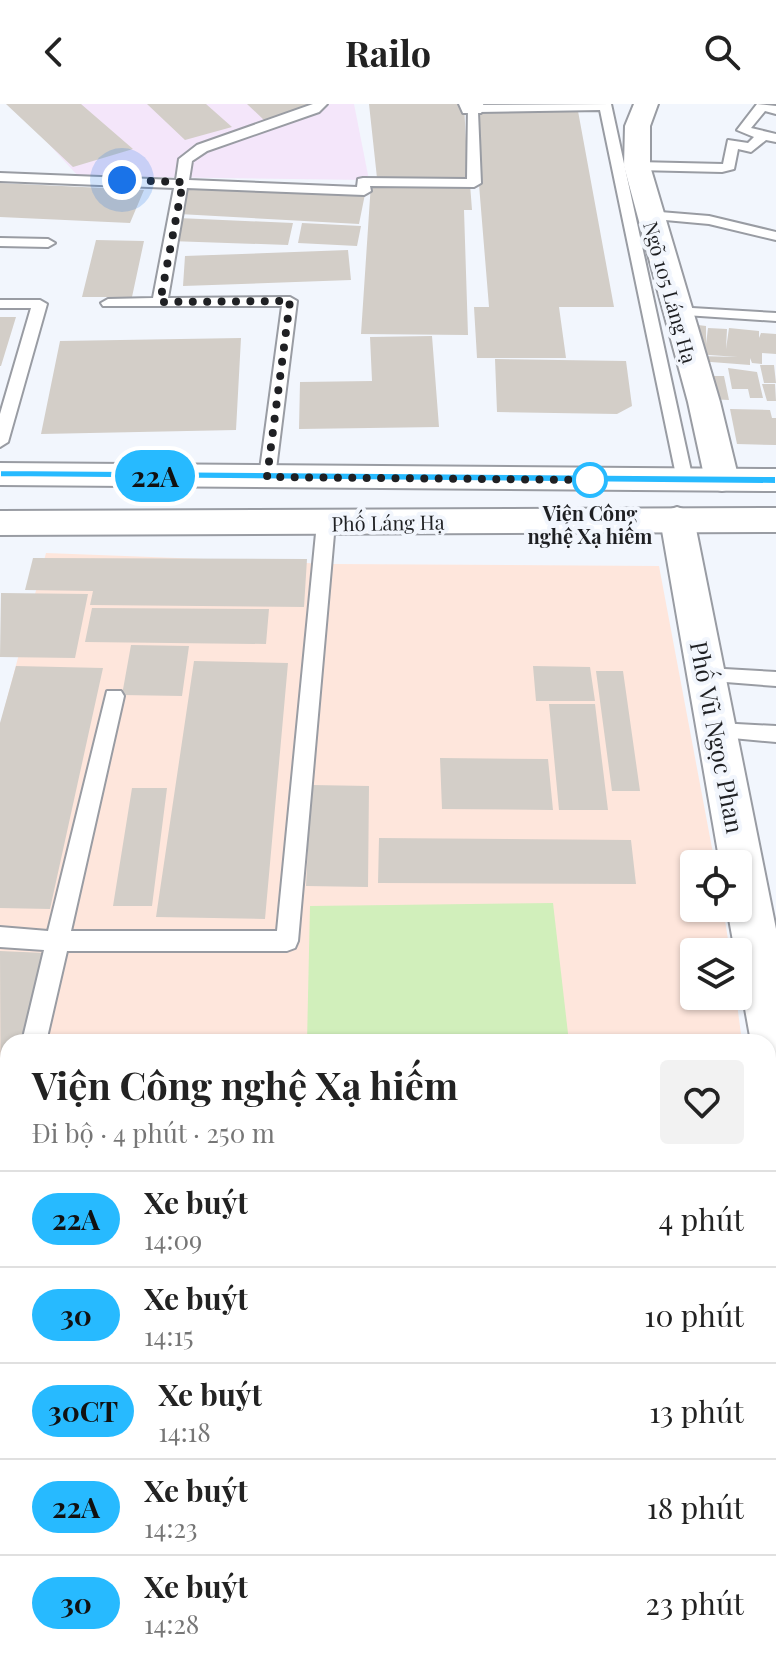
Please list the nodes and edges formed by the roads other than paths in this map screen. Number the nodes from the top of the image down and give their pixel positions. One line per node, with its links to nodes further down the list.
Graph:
1 (321, 104): 9 (lane)
2 (646, 104): 7 (main road, Ngõ 105 Láng Hạ)
3 (605, 105): 4 (lane); 24 (lane)
4 (471, 106): 9 (lane)
5 (776, 110): 6 (lane)
6 (769, 136): 7 (lane)
7 (637, 166): 10 (main road, Ngõ 105 Láng Hạ)
8 (0, 177): 9 (lane)
9 (183, 182): 14 (lane)
10 (648, 215): 11 (lane); 17 (main road, Ngõ 105 Láng Hạ)
11 (776, 236)
12 (0, 242): 13 (lane)
13 (48, 243)
14 (160, 302): 15 (lane); 21 (lane)
15 (108, 303)
16 (0, 304): 19 (lane)
17 (675, 311): 18 (lane); 22 (main road, Ngõ 105 Láng Hạ)
18 (776, 317)
19 (0, 442)
20 (0, 474): 21 (main road, Phố Láng Hạ)
21 (253, 477): 24 (main road, Phố Láng Hạ); 27 (main road)
22 (722, 480): 23 (main road, Phố Láng Hạ); 24 (main road, Phố Láng Hạ)
23 (776, 480)
24 (681, 500): 25 (main road, Phố Láng Hạ); 28 (main road, Phố Láng Hạ); 29 (main road, Phố Vũ Ngọc Phan)
25 (776, 520)
26 (0, 523): 27 (main road, Phố Láng Hạ)
27 (233, 523): 28 (main road, Phố Láng Hạ)
28 (326, 523): 35 (lane)
29 (707, 675): 30 (lane); 32 (main road, Phố Vũ Ngọc Phan)
30 (776, 679)
31 (114, 696): 35 (lane)
32 (718, 731): 33 (lane); 36 (main road, Phố Vũ Ngọc Phan)
33 (776, 734)
34 (0, 937): 35 (lane)
35 (58, 941): 37 (lane)
36 (771, 996): 38 (main road, Phố Vũ Ngọc Phan)
37 (36, 1034)
38 (775, 1034)

